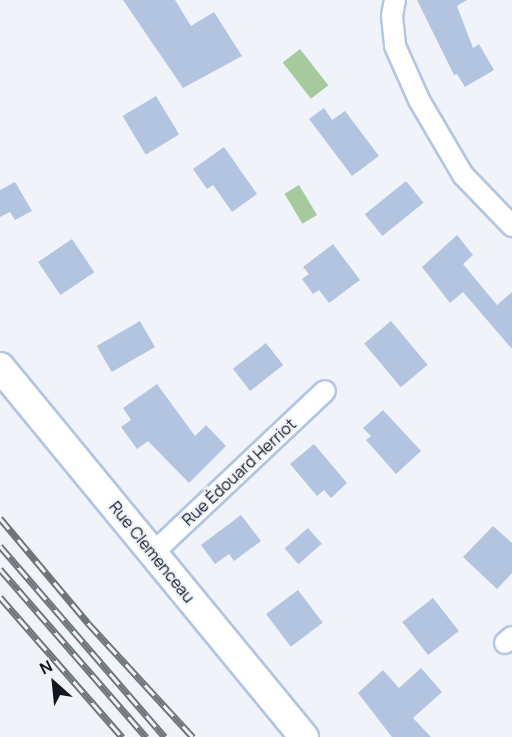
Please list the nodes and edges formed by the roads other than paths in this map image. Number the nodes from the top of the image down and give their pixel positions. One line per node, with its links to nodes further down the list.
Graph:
1 (395, 0): 2 (street)
2 (512, 226)
3 (0, 367): 5 (street, Rue Clemenceau)
4 (325, 391): 5 (street, Rue Édouard Herriot)
5 (153, 553): 6 (street, Rue Clemenceau)
6 (304, 737)

